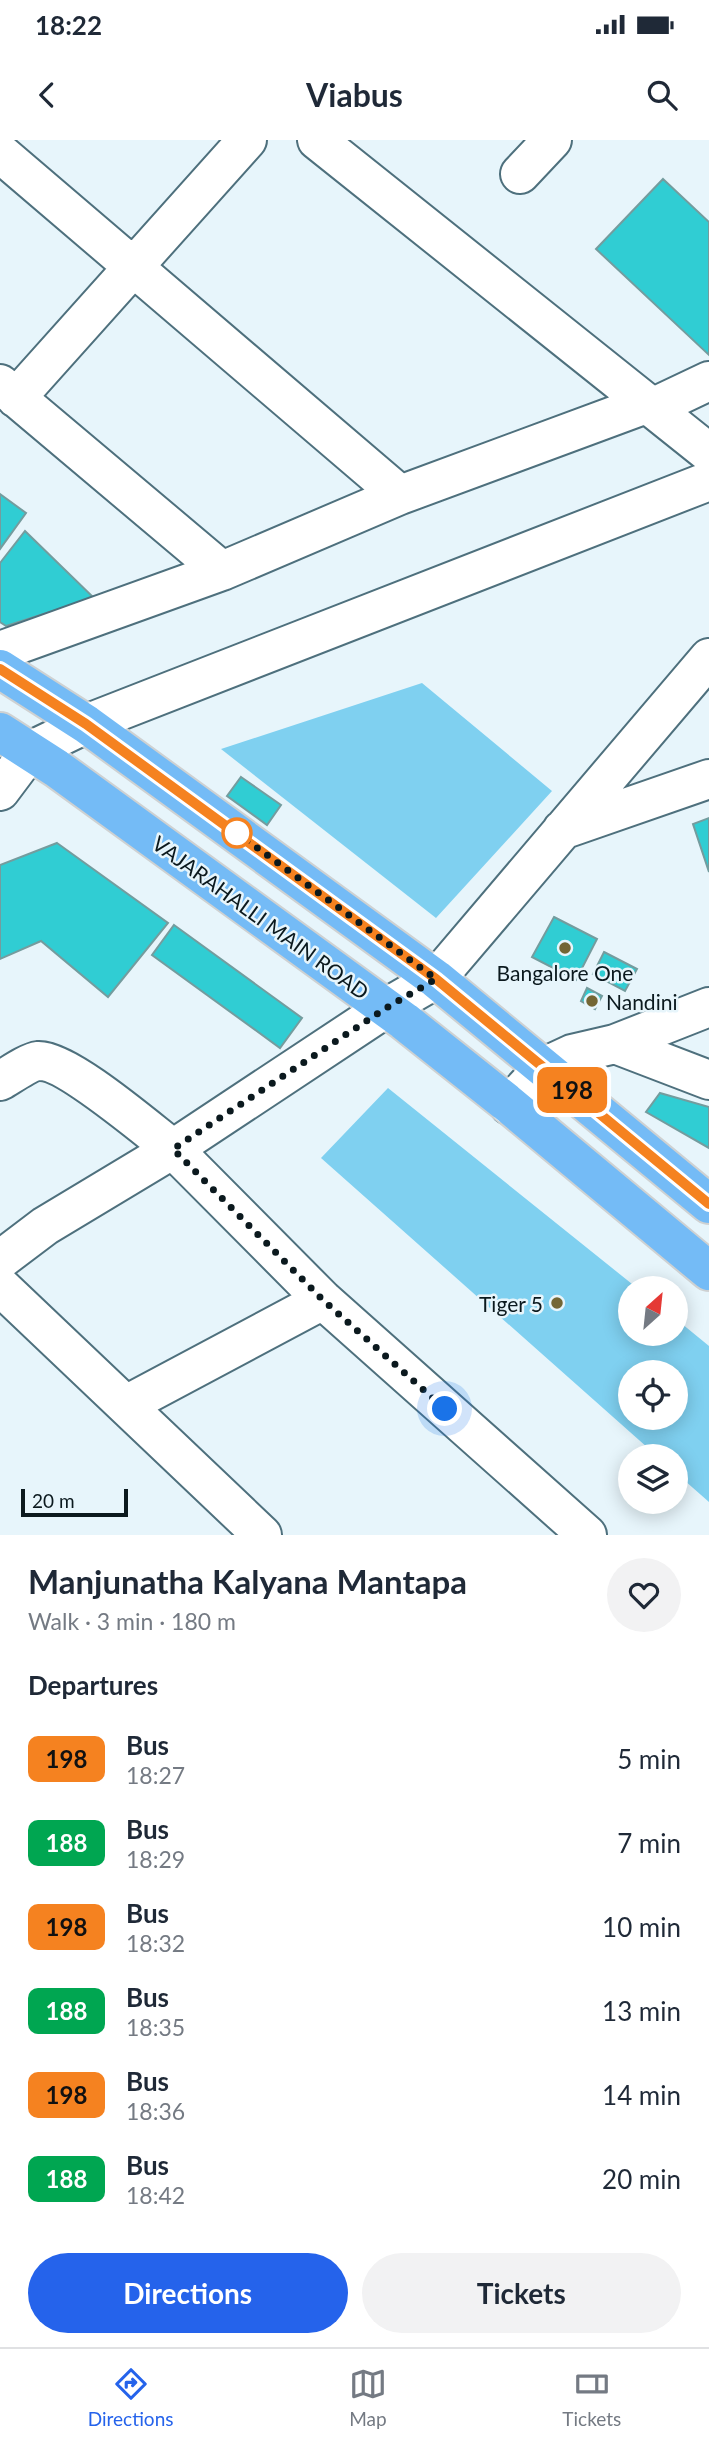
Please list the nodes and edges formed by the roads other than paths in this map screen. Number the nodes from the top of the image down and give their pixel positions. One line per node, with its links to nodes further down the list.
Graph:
1 (247, 140): 6 (street)
2 (317, 140): 9 (street)
3 (552, 140): 5 (street)
4 (0, 153): 6 (street)
5 (520, 174)
6 (133, 267): 8 (street); 12 (street)
7 (709, 381): 9 (street)
8 (8, 391): 13 (street)
9 (649, 406): 10 (street); 12 (street)
10 (709, 453)
11 (709, 481): 17 (street)
12 (400, 495): 13 (street)
13 (222, 571): 14 (street)
14 (0, 651)
15 (709, 658): 21 (street)
16 (0, 669): 17 (main road)
17 (86, 724): 18 (street); 22 (main road)
18 (15, 742): 20 (street); 24 (main road, VAJARAHALLI MAIN ROAD)
19 (709, 779): 21 (street)
20 (0, 791)
21 (562, 830): 22 (street)
22 (436, 979): 24 (street); 26 (main road)
23 (709, 1007): 25 (street)
24 (386, 1008): 29 (main road, VAJARAHALLI MAIN ROAD); 30 (street)
25 (615, 1044): 26 (street); 27 (street)
26 (544, 1068): 29 (street); 31 (main road)
27 (709, 1080)
28 (0, 1081): 30 (street)
29 (509, 1105): 33 (main road, VAJARAHALLI MAIN ROAD)
30 (173, 1149): 32 (street); 35 (street)
31 (709, 1204)
32 (0, 1260)
33 (709, 1271)
34 (0, 1286): 36 (street)
35 (323, 1300): 36 (street); 38 (street)
36 (126, 1405): 37 (street)
37 (262, 1535)
38 (587, 1535)

